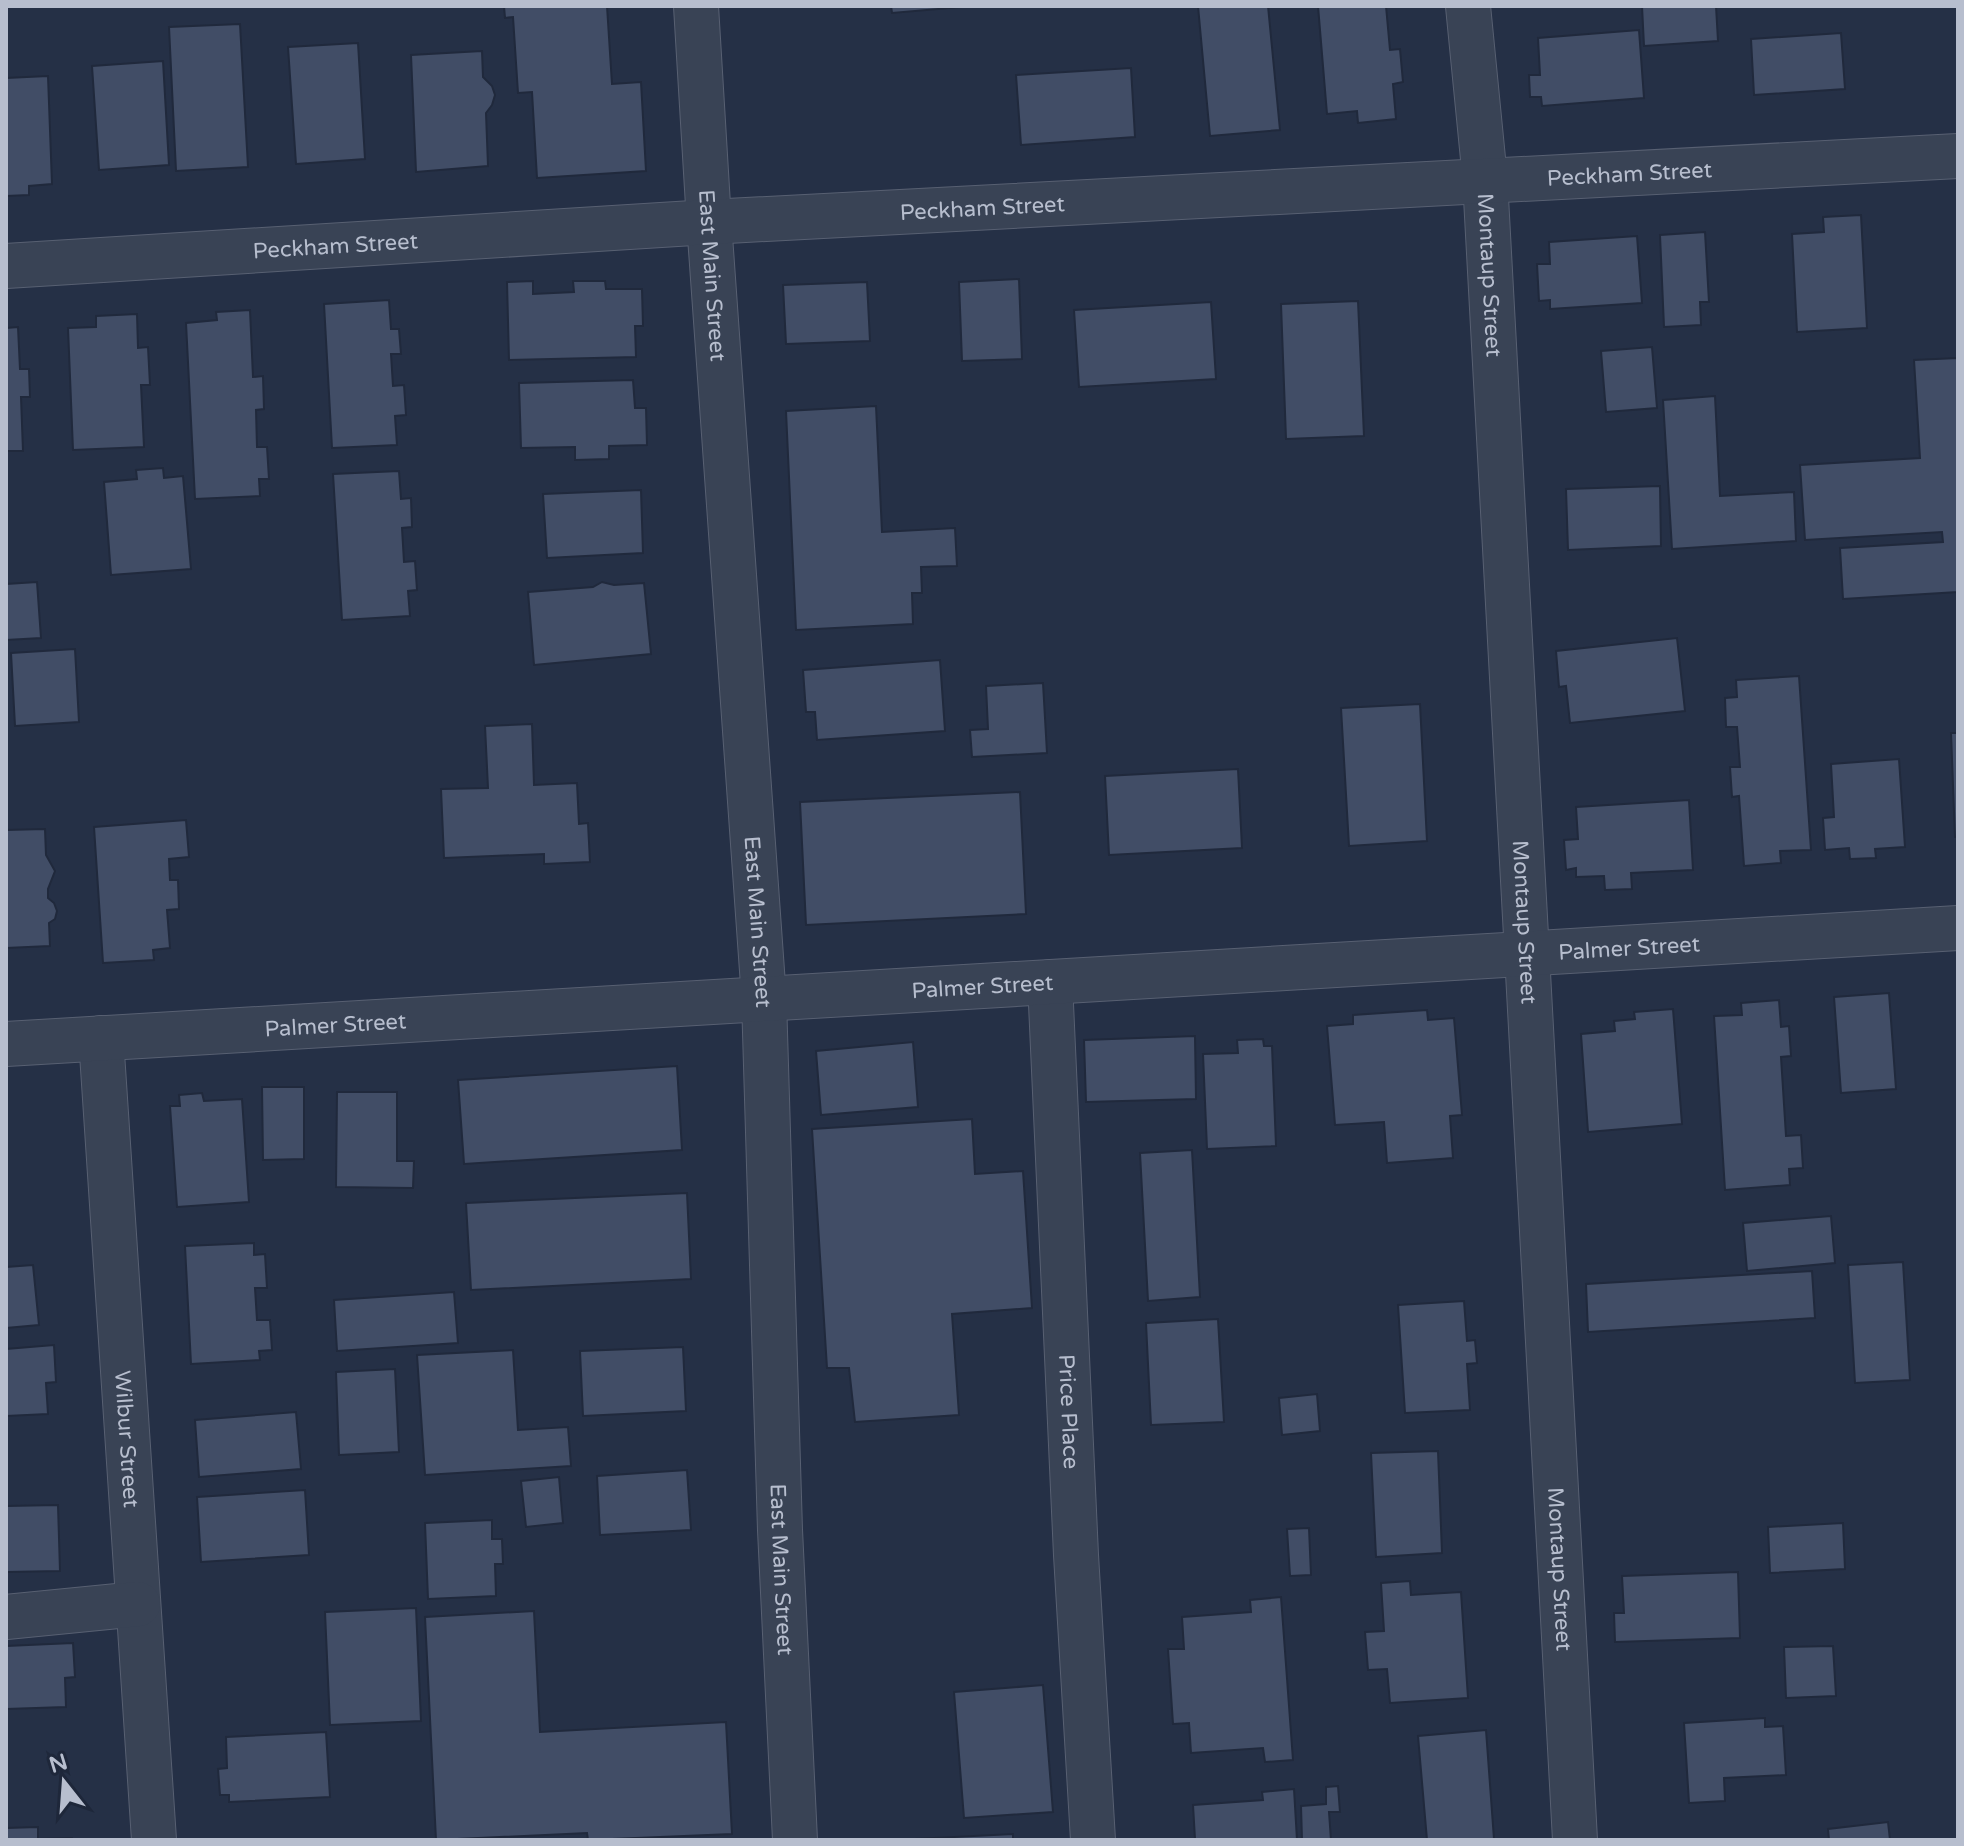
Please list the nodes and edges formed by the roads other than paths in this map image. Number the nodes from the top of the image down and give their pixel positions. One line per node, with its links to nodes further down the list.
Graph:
1 (696, 6): 5 (street, East Main Street)
2 (1468, 6): 4 (street, Montaup Street)
3 (1958, 156): 4 (street, Peckham Street)
4 (1485, 179): 5 (street, Peckham Street); 8 (street, Montaup Street)
5 (709, 222): 6 (street, Peckham Street); 10 (street, East Main Street)
6 (6, 266)
7 (1958, 928): 8 (street, Palmer Street)
8 (1528, 954): 9 (street, Palmer Street); 18 (street, Montaup Street)
9 (1050, 982): 10 (street, Palmer Street); 17 (street, Price Place)
10 (764, 999): 11 (street, Palmer Street); 16 (street, East Main Street)
11 (101, 1038): 12 (street, Palmer Street); 13 (street, Wilbur Street)
12 (6, 1044)
13 (138, 1604): 14 (street); 15 (street, Wilbur Street)
14 (6, 1617)
15 (154, 1840)
16 (795, 1840)
17 (1093, 1840)
18 (1575, 1840)

